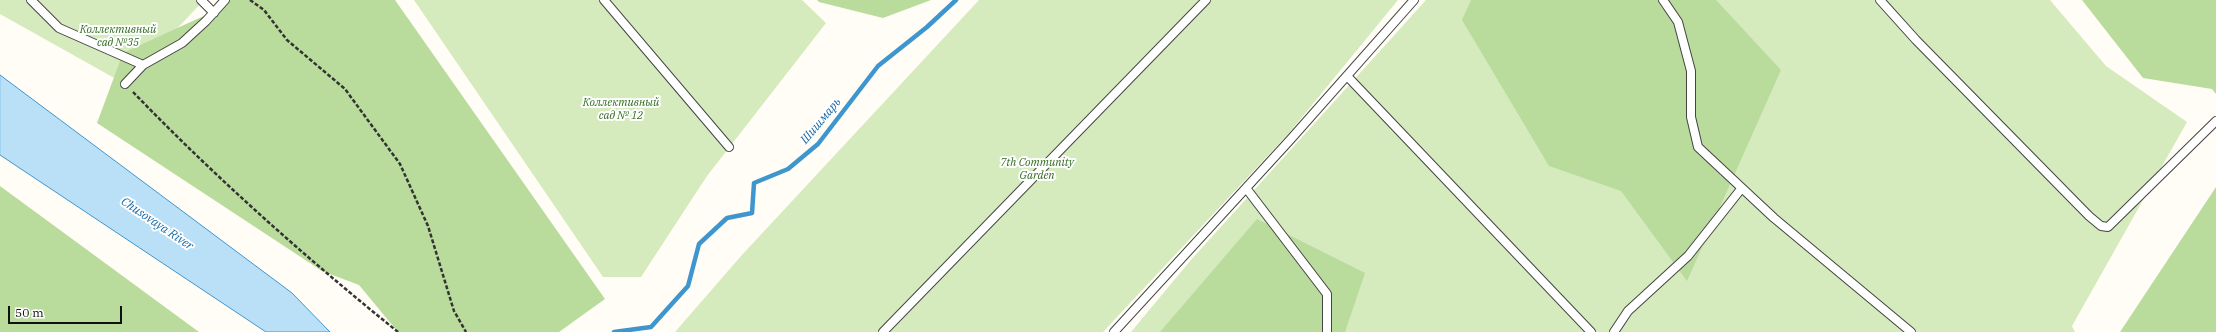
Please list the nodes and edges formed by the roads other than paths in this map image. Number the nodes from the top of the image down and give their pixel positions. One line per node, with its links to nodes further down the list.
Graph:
1 (31, 0): 10 (lane)
2 (200, 0): 9 (lane)
3 (225, 0): 9 (lane)
4 (604, 0): 14 (lane)
5 (1206, 0): 17 (lane)
6 (1414, 0): 11 (lane)
7 (1662, 0): 16 (lane)
8 (1880, 0): 13 (lane)
9 (214, 13): 10 (lane)
10 (142, 65): 12 (lane)
11 (1347, 76): 15 (lane); 20 (lane)
12 (125, 84)
13 (2216, 121)
14 (729, 148)
15 (1246, 188): 18 (lane); 19 (lane)
16 (1741, 189): 21 (lane); 22 (lane)
17 (883, 332)
18 (1114, 332)
19 (1327, 332)
20 (1591, 332)
21 (1614, 332)
22 (1911, 332)

